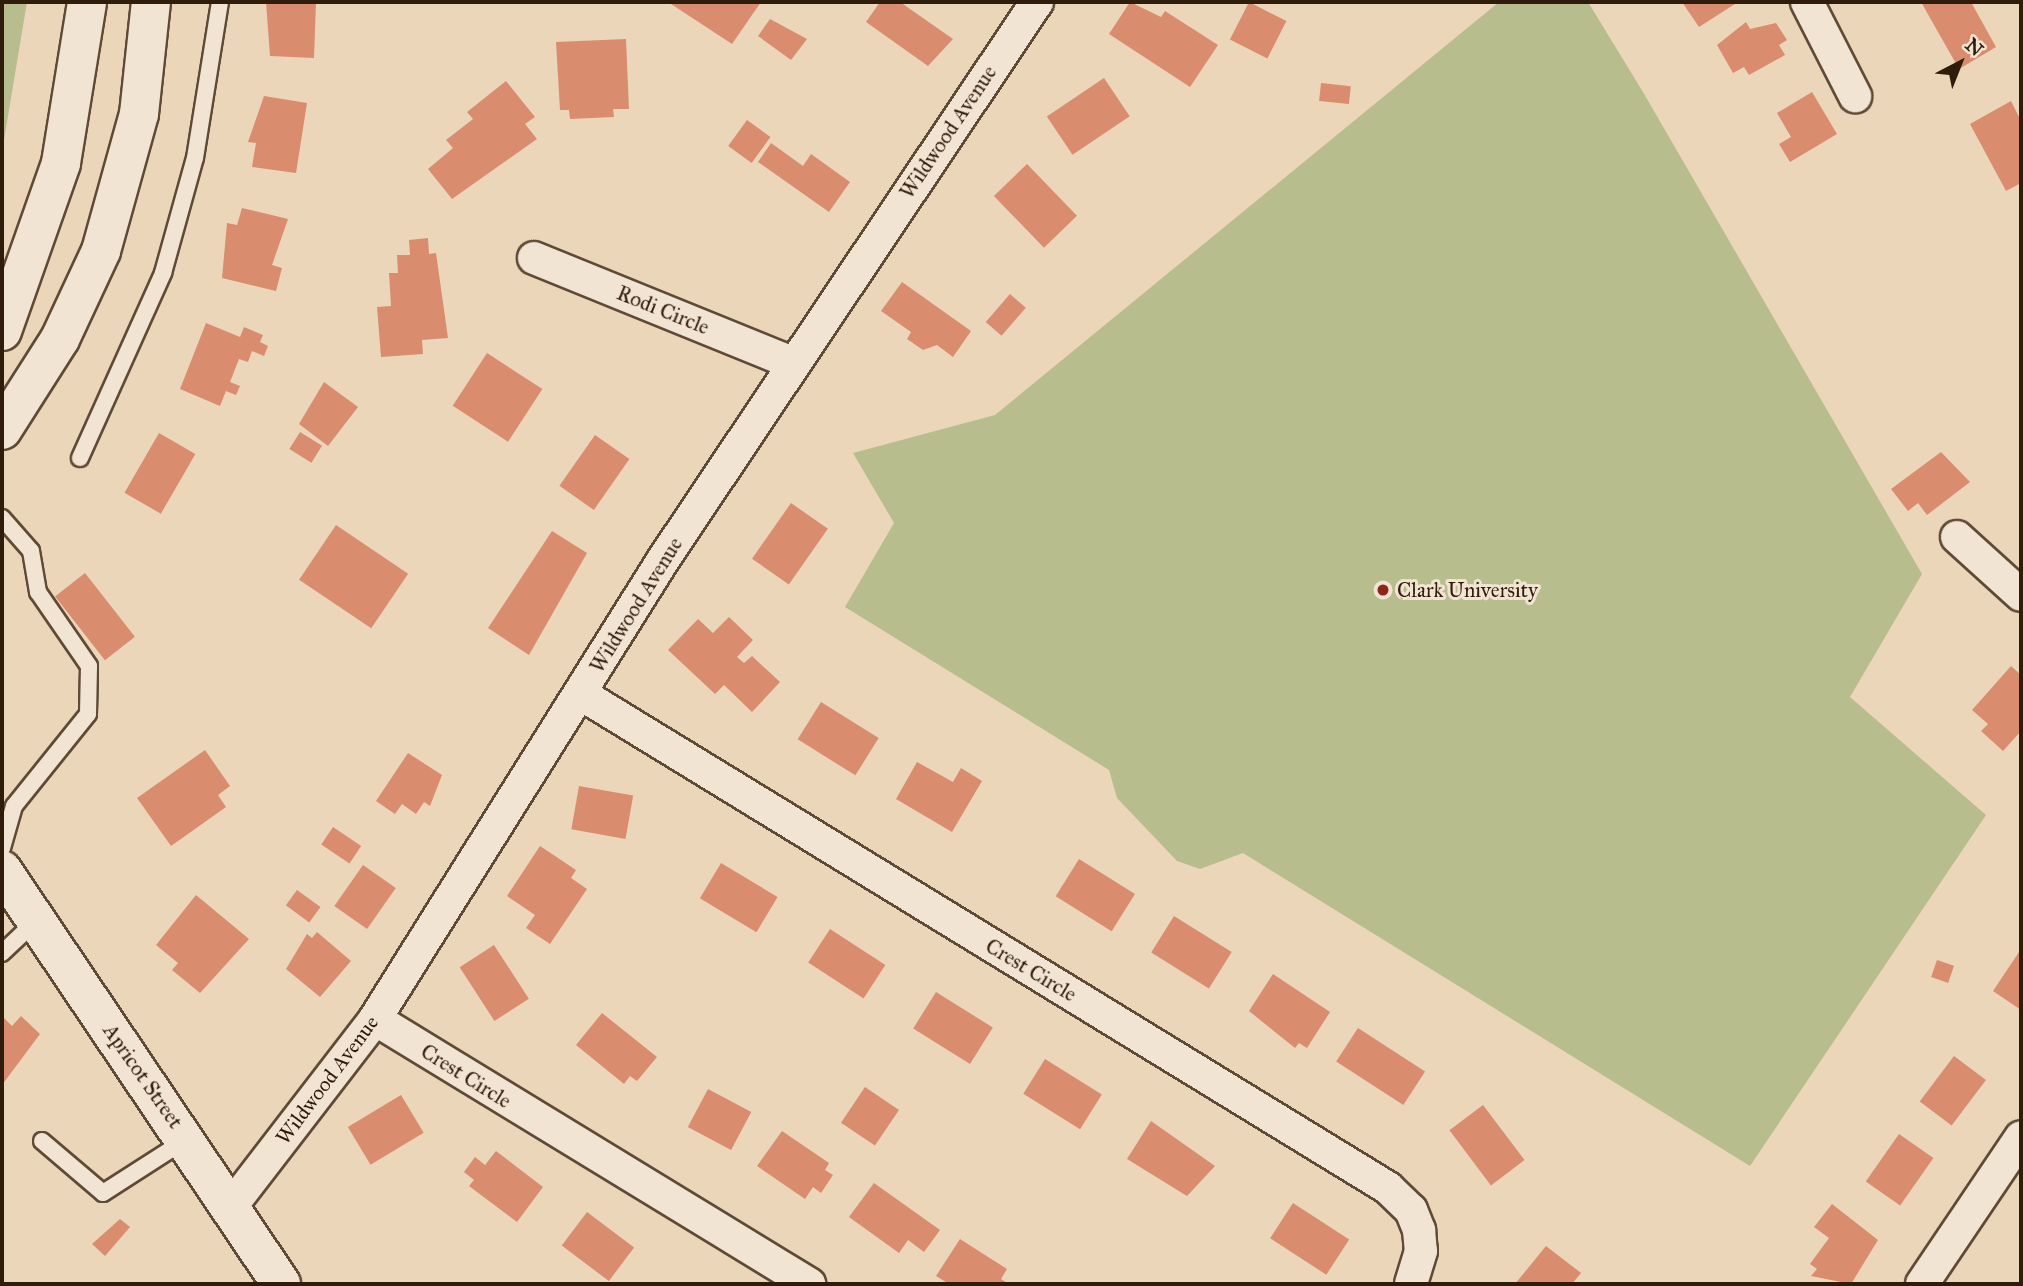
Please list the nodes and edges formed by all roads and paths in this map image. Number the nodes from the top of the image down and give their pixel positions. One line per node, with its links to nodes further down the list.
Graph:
1 (87, 2): 8 (main road)
2 (151, 2): 10 (main road)
3 (220, 2): 11 (lane)
4 (1037, 2): 9 (street, Wildwood Avenue)
5 (1807, 2): 6 (street)
6 (1855, 96)
7 (534, 258): 9 (street, Rodi Circle)
8 (2, 331)
9 (792, 363): 15 (street, Wildwood Avenue)
10 (2, 430)
11 (80, 458)
12 (2, 518): 16 (lane)
13 (1957, 537): 14 (street)
14 (2021, 595)
15 (581, 695): 20 (street, Wildwood Avenue); 27 (street, Crest Circle)
16 (2, 848)
17 (2, 870): 18 (main road, Apricot Street)
18 (36, 921): 19 (lane); 22 (main road, Apricot Street)
19 (2, 953)
20 (376, 1019): 24 (street, Wildwood Avenue); 26 (street, Crest Circle)
21 (2021, 1137): 28 (street)
22 (187, 1140): 23 (lane); 24 (main road, Apricot Street)
23 (42, 1141)
24 (232, 1205): 25 (main road, Apricot Street)
25 (281, 1284)
26 (809, 1284)
27 (1411, 1284)
28 (1922, 1284)

